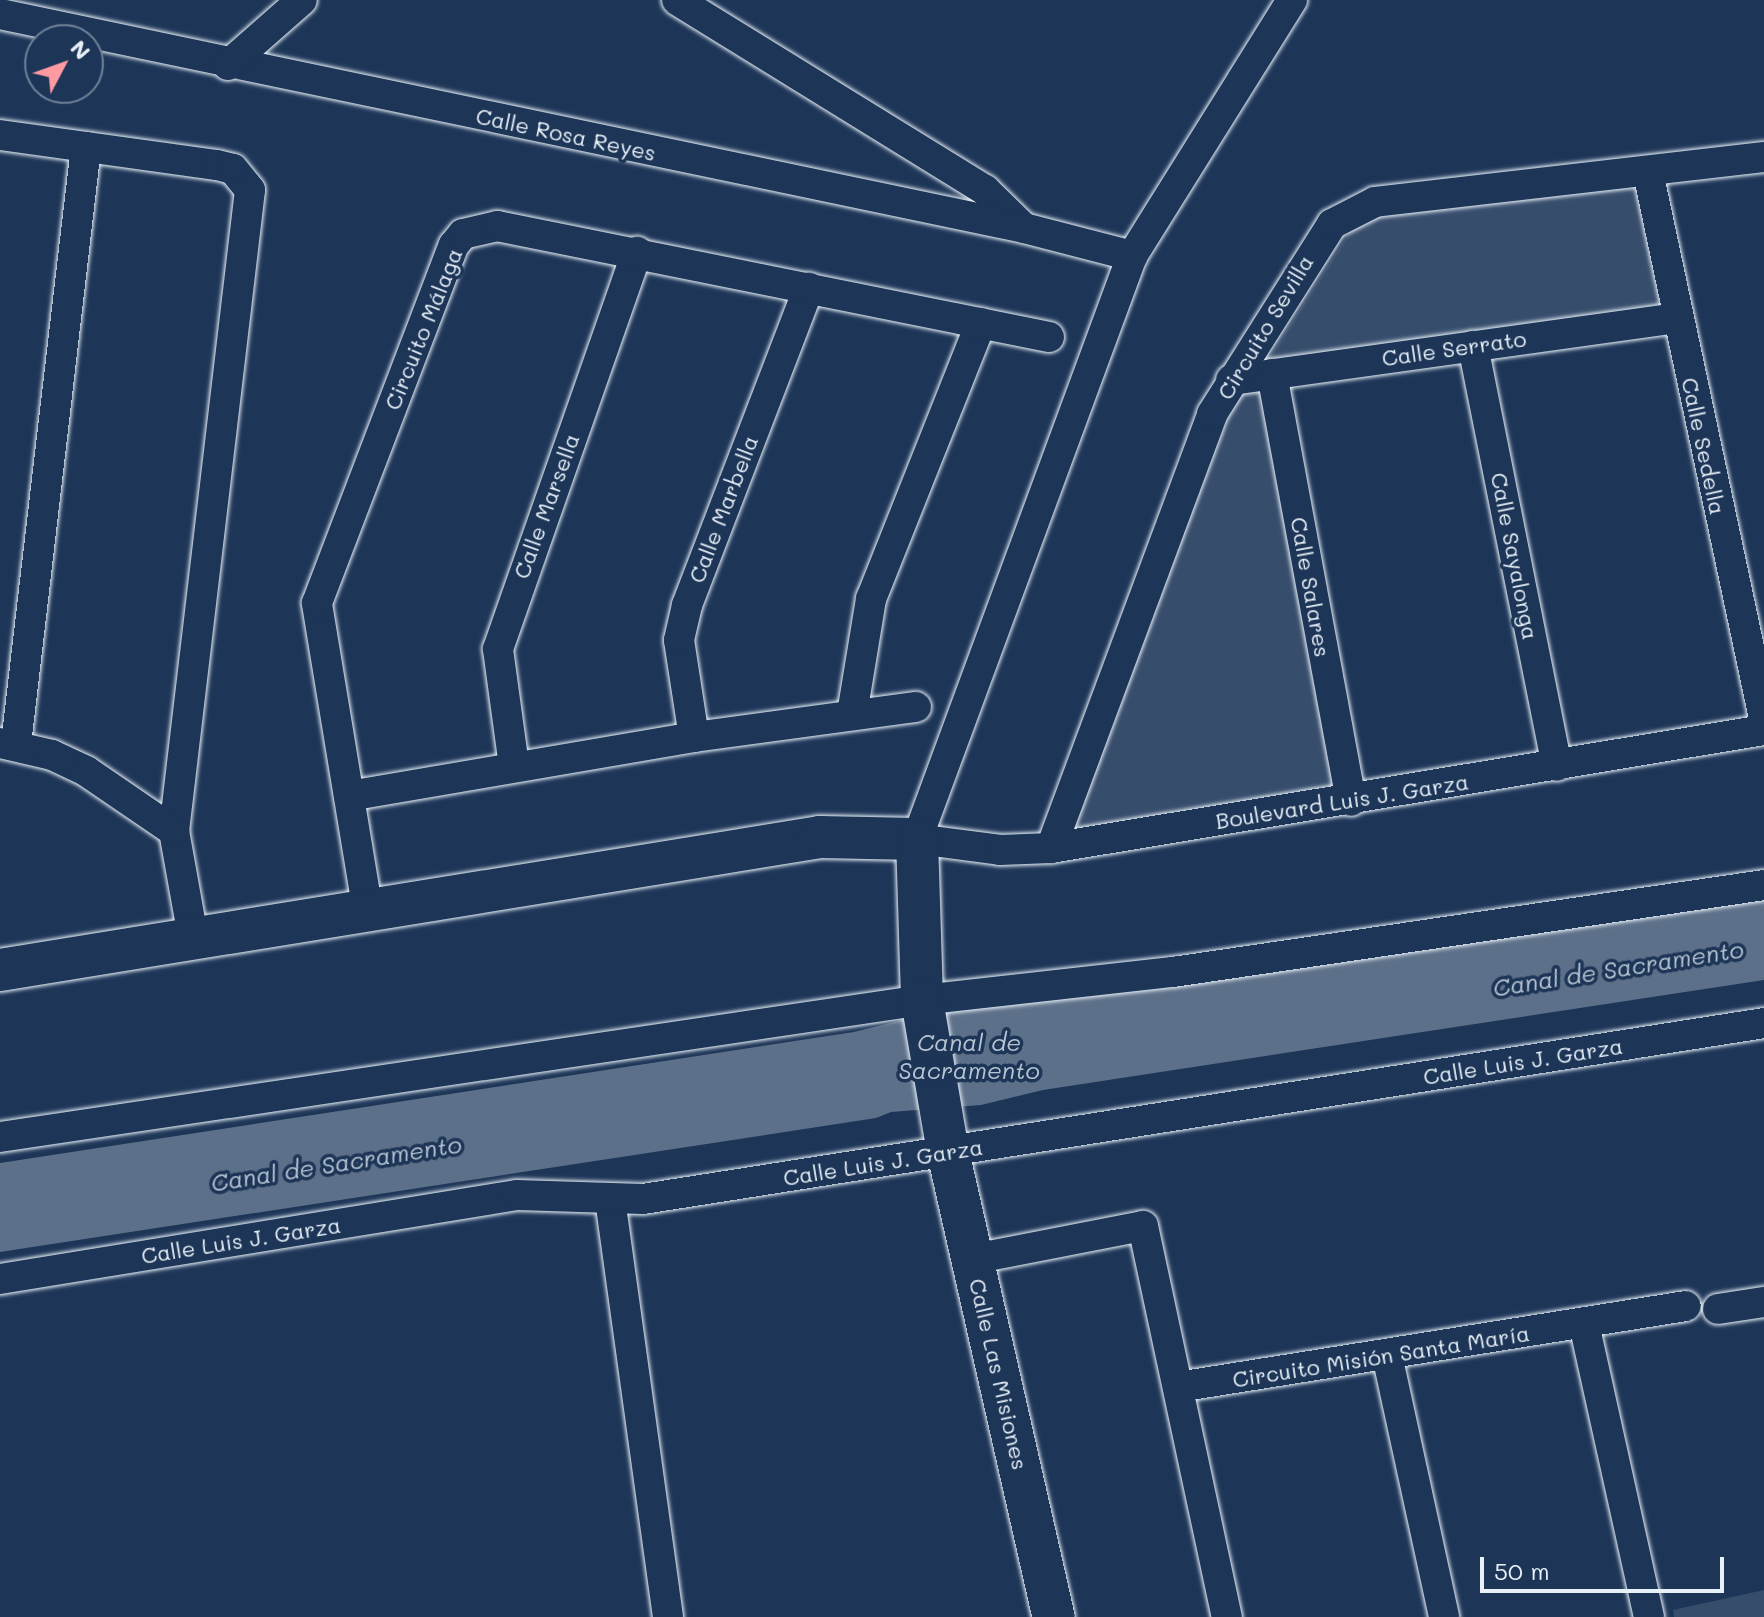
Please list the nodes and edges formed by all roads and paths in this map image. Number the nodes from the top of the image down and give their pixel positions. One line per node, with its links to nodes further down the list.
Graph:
1 (302, 0): 5 (street)
2 (677, 0): 10 (street)
3 (1292, 0): 12 (street)
4 (0, 14): 5 (street, Calle Rosa Reyes)
5 (228, 65): 10 (street, Calle Rosa Reyes)
6 (0, 135): 7 (street)
7 (86, 147): 25 (street); 30 (street)
8 (1764, 157): 9 (street, Circuito Sevilla)
9 (1648, 172): 14 (street, Calle Sedella); 19 (street, Circuito Sevilla)
10 (1024, 228): 12 (street, Calle Rosa Reyes)
11 (637, 252): 13 (street, Circuito Málaga); 26 (street, Calle Marsella); 28 (street, Circuito Málaga)
12 (1132, 256): 31 (street)
13 (809, 288): 15 (street, Circuito Málaga); 24 (street, Calle Marbella)
14 (1676, 318): 17 (street, Calle Serrato); 22 (street, Calle Sedella)
15 (981, 323): 16 (street, Circuito Málaga); 21 (street)
16 (1049, 337)
17 (1473, 346): 18 (street, Calle Serrato); 27 (street, Calle Sayalonga)
18 (1272, 374): 19 (street, Calle Serrato); 29 (street, Calle Salares)
19 (1231, 380): 32 (street, Circuito Sevilla)
20 (916, 707): 21 (street)
21 (852, 714): 24 (street)
22 (1764, 718)
23 (1764, 730): 27 (street, Boulevard Luis J. Garza)
24 (694, 737): 26 (street)
25 (8, 744): 30 (street)
26 (514, 766): 28 (street)
27 (1557, 766): 29 (street, Boulevard Luis J. Garza)
28 (349, 796): 34 (street, Circuito Málaga)
29 (1351, 801): 32 (street, Boulevard Luis J. Garza)
30 (174, 831): 35 (street)
31 (917, 839): 32 (street, Boulevard Luis J. Garza); 34 (street); 37 (street, Calle Las Misiones)
32 (1051, 848)
33 (1764, 885): 37 (street)
34 (368, 912): 35 (street)
35 (193, 937): 36 (street)
36 (0, 970)
37 (924, 1008): 39 (street); 40 (street, Calle Las Misiones)
38 (1764, 1023): 40 (street, Calle Luis J. Garza)
39 (0, 1137)
40 (946, 1142): 41 (street, Calle Luis J. Garza); 42 (street, Calle Las Misiones)
41 (610, 1199): 43 (street, Calle Luis J. Garza); 50 (street)
42 (973, 1259): 49 (street); 51 (street, Calle Las Misiones)
43 (0, 1279)
44 (1764, 1302): 46 (street)
45 (1686, 1306): 47 (street, Circuito Misión Santa María)
46 (1718, 1309)
47 (1584, 1324): 48 (street, Circuito Misión Santa María); 54 (street)
48 (1387, 1355): 49 (street, Circuito Misión Santa María); 53 (street)
49 (1178, 1387): 52 (street)
50 (668, 1617)
51 (1054, 1617)
52 (1227, 1617)
53 (1444, 1617)
54 (1649, 1617)

